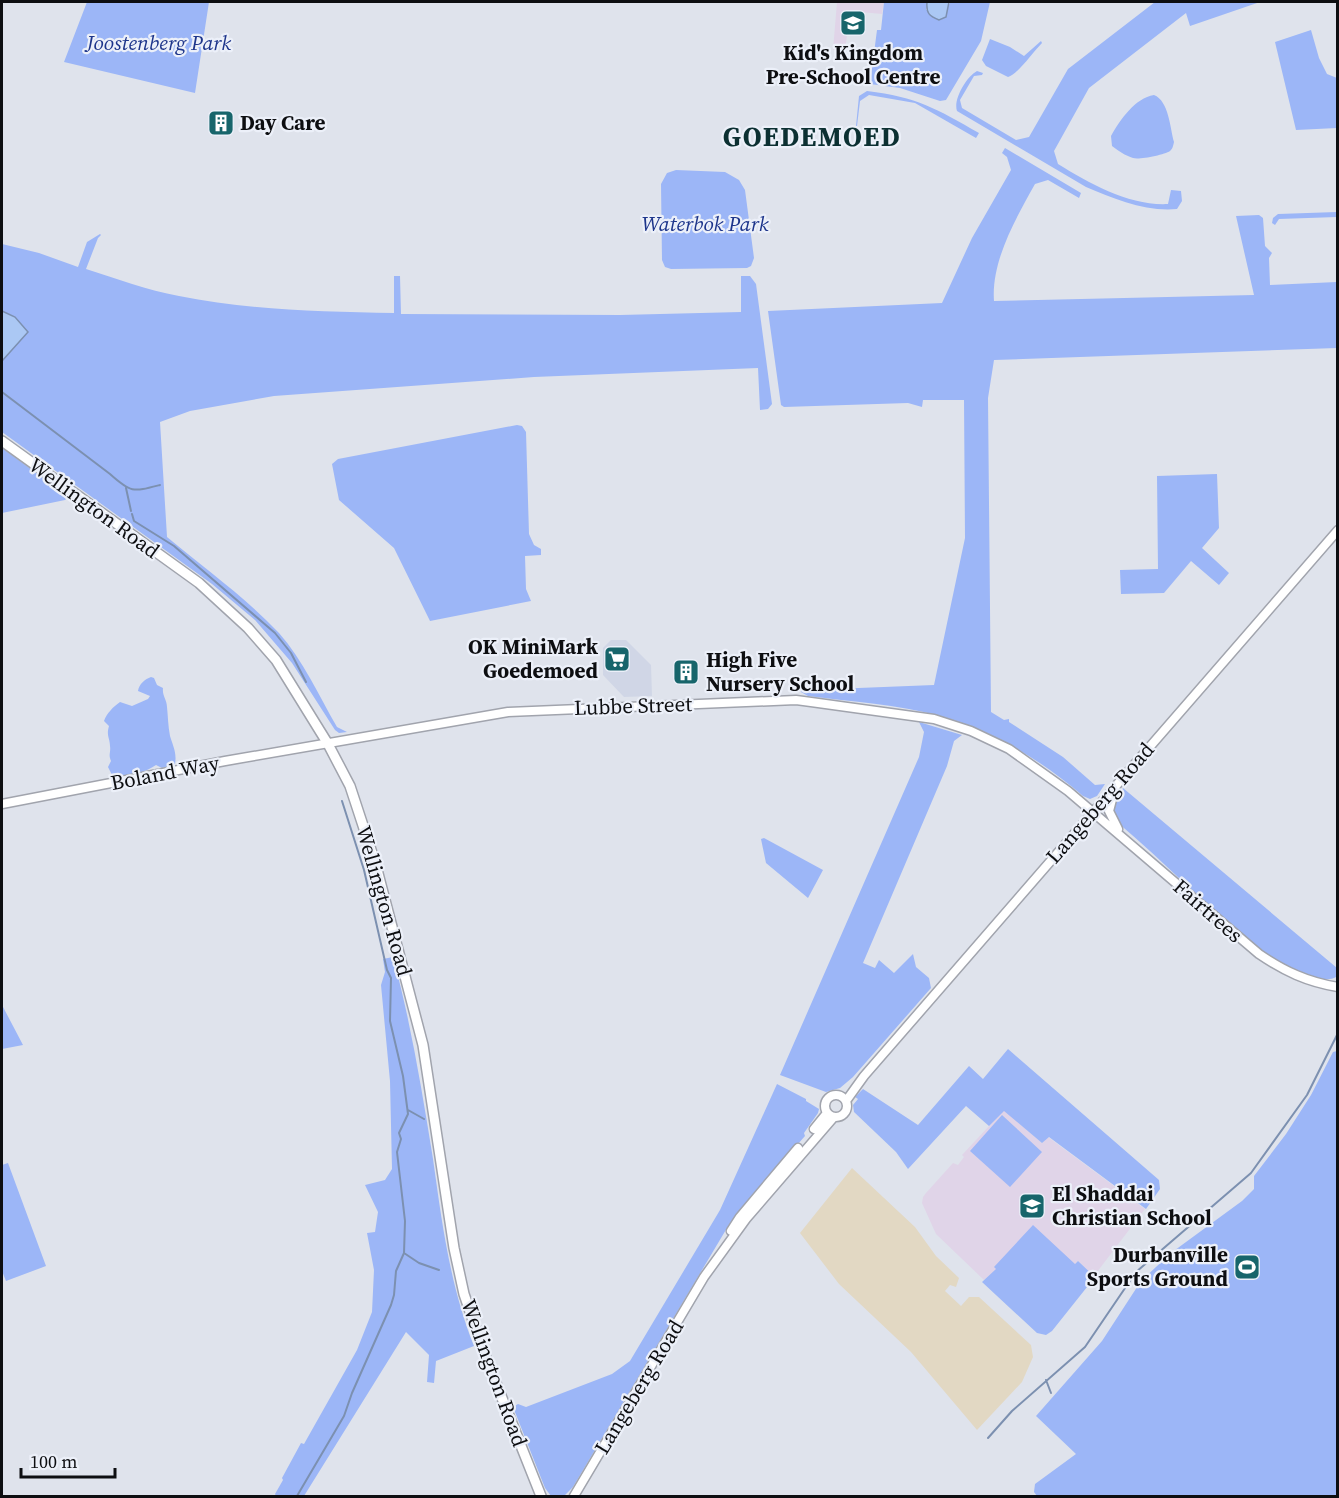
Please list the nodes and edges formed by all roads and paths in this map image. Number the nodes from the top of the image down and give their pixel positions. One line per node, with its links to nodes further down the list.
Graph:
1 (2, 441): 3 (main road, Wellington Road)
2 (1338, 530): 4 (main road, Langeberg Road)
3 (328, 744): 5 (main road, Boland Way); 6 (main road, Lubbe Street); 11 (main road, Wellington Road)
4 (1116, 785): 6 (main road, Langeberg Road); 7 (main road)
5 (2, 804)
6 (1092, 812): 7 (main road, Fairtrees); 9 (main road, Langeberg Road)
7 (1122, 837): 8 (main road, Fairtrees)
8 (1338, 987)
9 (843, 1098): 10 (main road); 10 (main road)
10 (830, 1115): 12 (main road, Langeberg Road)
11 (541, 1497)
12 (574, 1497)

